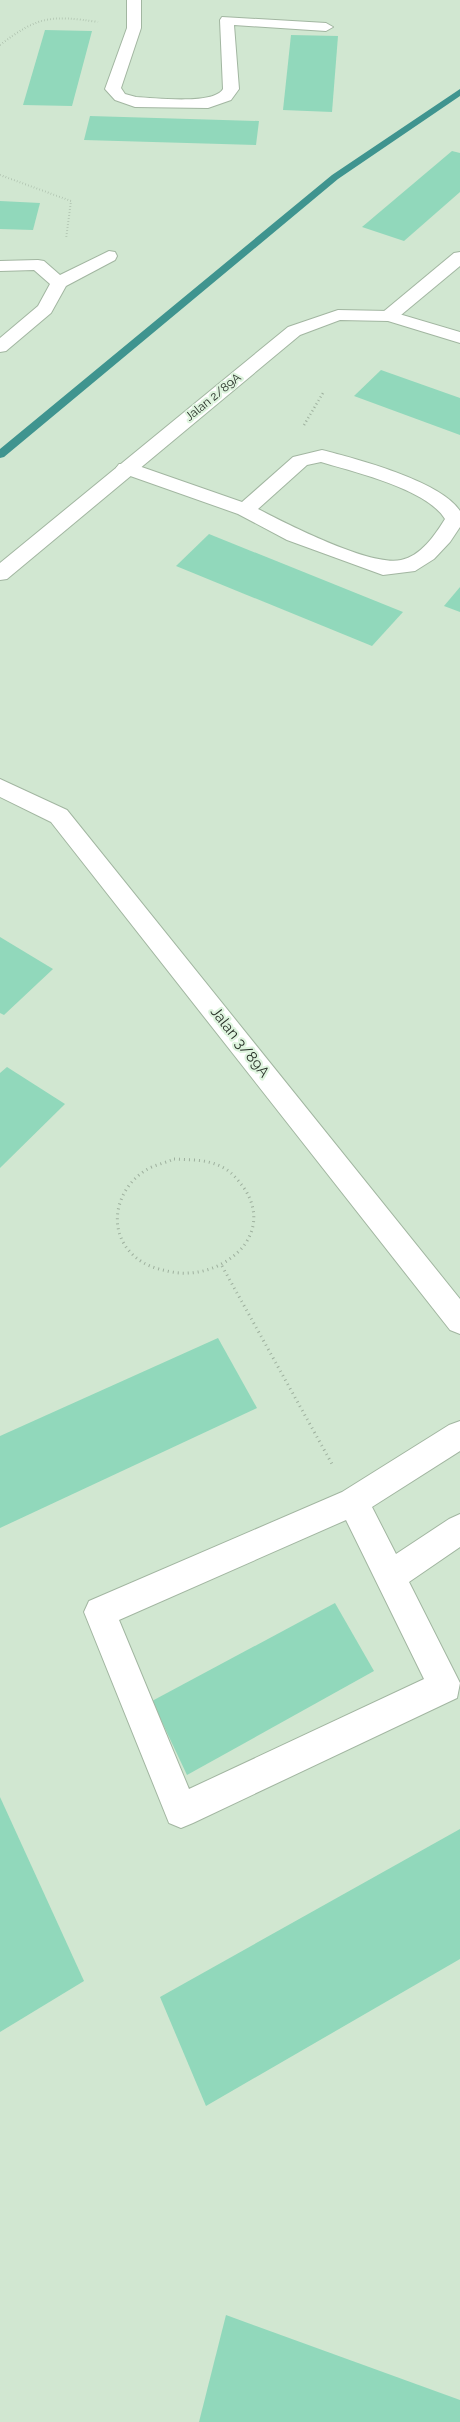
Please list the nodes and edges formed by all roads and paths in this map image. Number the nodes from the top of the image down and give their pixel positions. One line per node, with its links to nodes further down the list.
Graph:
1 (134, 0): 3 (street)
2 (326, 27): 3 (street)
3 (134, 28): 4 (path)
4 (0, 45)
5 (0, 175): 8 (path)
6 (109, 256): 10 (street)
7 (460, 257): 11 (street)
8 (38, 265): 9 (street); 10 (street)
9 (0, 266)
10 (59, 283): 13 (street)
11 (389, 316): 12 (street, Jalan 2/89A); 14 (street, Jalan 2/89A)
12 (460, 338)
13 (0, 347)
14 (126, 468): 15 (street); 16 (street, Jalan 2/89A)
15 (245, 510): 15 (street)
16 (0, 574)
17 (0, 788): 19 (street, Jalan 3/89A)
18 (222, 1266): 18 (path); 21 (path)
19 (460, 1321)
20 (460, 1435): 21 (street)
21 (353, 1502): 23 (street); 23 (street)
22 (460, 1529): 23 (street)
23 (389, 1577)

